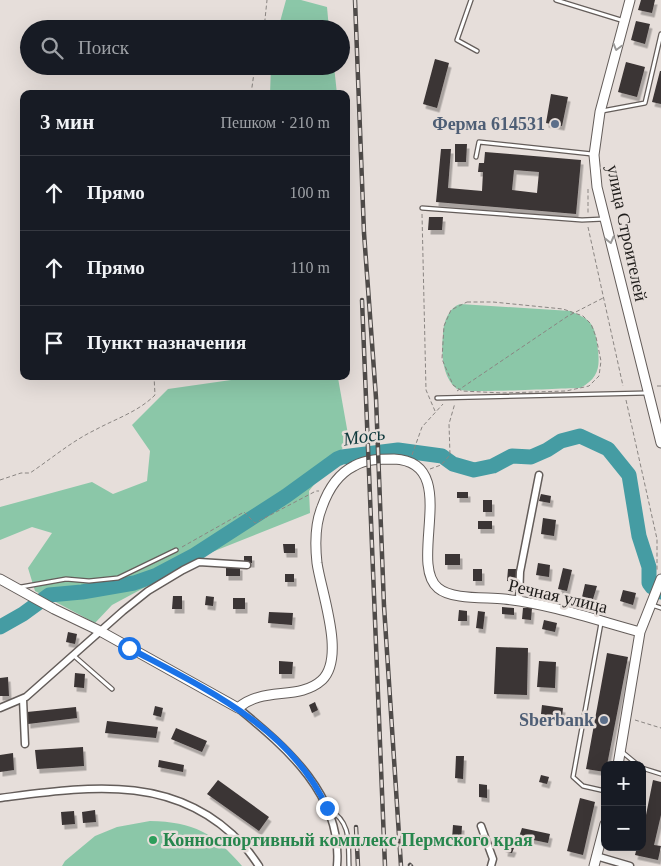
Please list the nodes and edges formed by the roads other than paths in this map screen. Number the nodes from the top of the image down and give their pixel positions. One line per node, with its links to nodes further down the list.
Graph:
1 (470, 0): 6 (lane)
2 (556, 0): 4 (lane)
3 (630, 0): 4 (street, улица Строителей)
4 (624, 21): 7 (street, улица Строителей, one-way to 7)
5 (661, 34): 7 (lane)
6 (477, 52)
7 (600, 112): 8 (street, улица Строителей)
8 (594, 155): 9 (lane); 11 (street, улица Строителей)
9 (476, 157)
10 (422, 208): 11 (lane)
11 (605, 219): 12 (street, улица Строителей, one-way to 12)
12 (648, 393): 13 (lane); 14 (street, улица Строителей)
13 (437, 398)
14 (661, 442)
15 (539, 475): 21 (street)
16 (176, 550): 20 (lane)
17 (247, 565): 25 (street)
18 (0, 580): 20 (street)
19 (661, 580): 22 (street)
20 (15, 588): 25 (street)
21 (519, 600): 24 (street, Речная улица); 31 (street, Речная улица)
22 (653, 602): 23 (lane); 26 (street)
23 (661, 608)
24 (602, 622): 26 (street, Речная улица); 38 (lane)
25 (100, 631): 27 (street); 31 (street)
26 (640, 632): 33 (street)
27 (73, 655): 28 (lane); 29 (street)
28 (112, 689)
29 (23, 699): 30 (street); 32 (street)
30 (0, 708)
31 (238, 708): 40 (street)
32 (25, 744)
33 (620, 750): 34 (street); 35 (lane)
34 (619, 761)
35 (633, 761)
36 (646, 769): 37 (lane)
37 (661, 774)
38 (601, 790)
39 (0, 798): 44 (street)
40 (327, 808): 45 (street); 46 (lane)
41 (481, 826): 47 (street)
42 (601, 838): 43 (street)
43 (596, 856): 48 (street); 49 (street)
44 (259, 866)
45 (337, 866)
46 (349, 866)
47 (491, 866)
48 (594, 866)
49 (630, 866)

